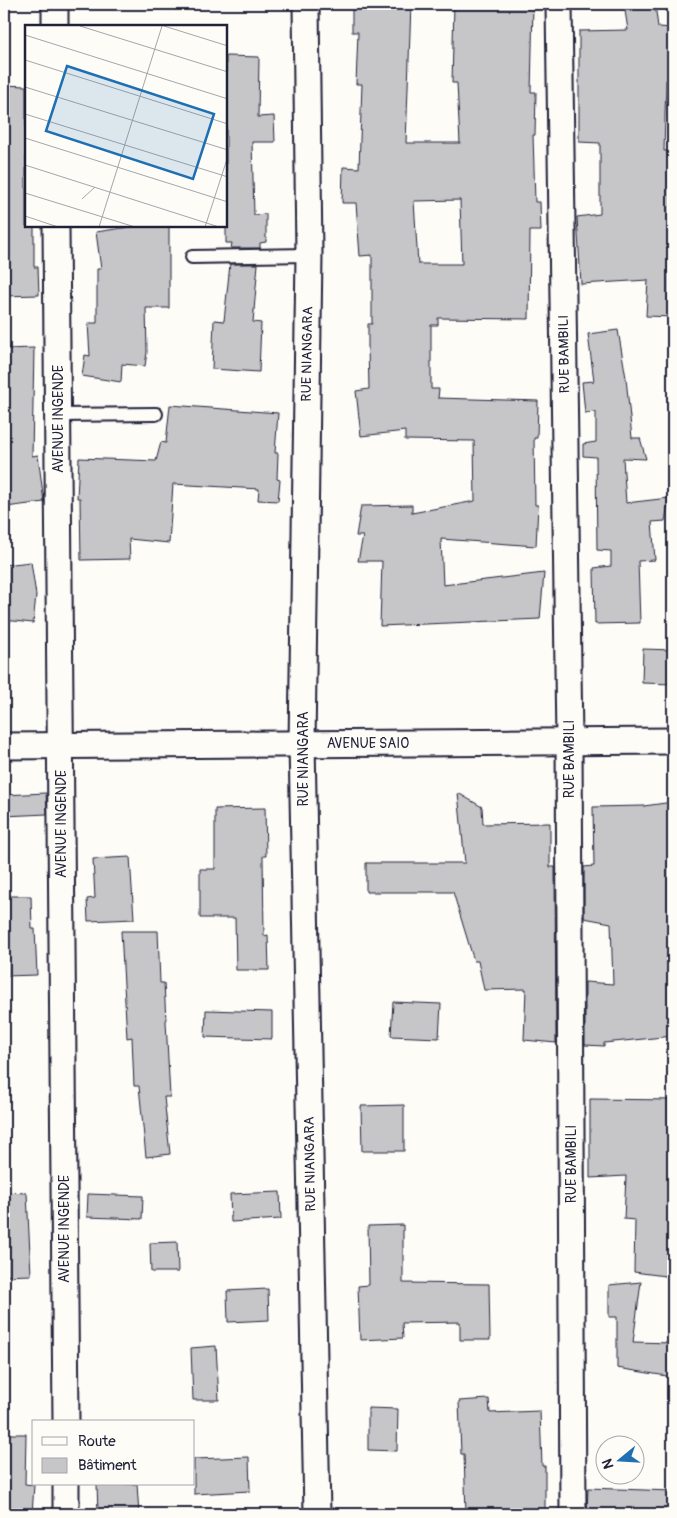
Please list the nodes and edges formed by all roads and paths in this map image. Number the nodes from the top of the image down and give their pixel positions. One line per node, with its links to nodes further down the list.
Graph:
1 (54, 4): 4 (street)
2 (306, 4): 6 (street, RUE NIANGARA)
3 (559, 4): 11 (street, RUE BAMBILI)
4 (55, 25)
5 (56, 228): 9 (street, AVENUE INGENDE)
6 (309, 255): 7 (lane); 12 (street, RUE NIANGARA)
7 (192, 257)
8 (156, 414): 9 (lane)
9 (58, 416): 14 (street, AVENUE INGENDE)
10 (673, 741): 11 (street, AVENUE SAIO)
11 (569, 742): 12 (street, AVENUE SAIO); 19 (street, RUE BAMBILI)
12 (302, 744): 14 (street, AVENUE SAIO); 18 (street, RUE NIANGARA)
13 (4, 746): 14 (street, AVENUE SAIO)
14 (60, 746): 15 (street, AVENUE INGENDE)
15 (66, 1420)
16 (66, 1486): 17 (street)
17 (66, 1514)
18 (317, 1514)
19 (573, 1514)

